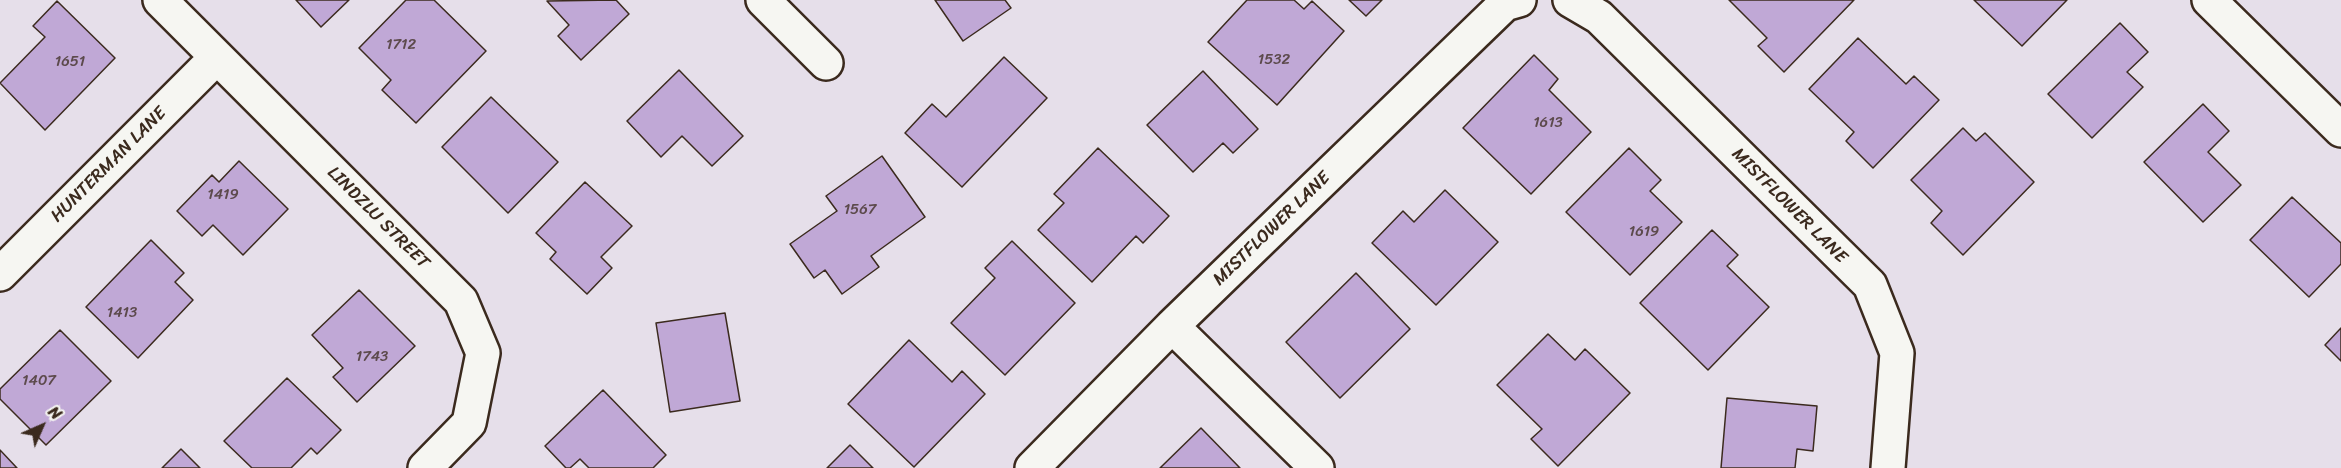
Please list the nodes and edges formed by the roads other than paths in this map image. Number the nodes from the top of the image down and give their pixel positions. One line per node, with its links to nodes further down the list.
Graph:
1 (160, 0): 6 (street, LINDZLU STREET)
2 (763, 0): 7 (street)
3 (1519, 0): 10 (street, MISTFLOWER LANE)
4 (1570, 0): 14 (street, MISTFLOWER LANE)
5 (2209, 0): 8 (street)
6 (217, 57): 9 (street, HUNTERMAN LANE); 11 (street, LINDZLU STREET)
7 (826, 63)
8 (2341, 130)
9 (0, 274)
10 (1172, 326): 12 (street, MISTFLOWER LANE); 13 (street)
11 (425, 468)
12 (1032, 468)
13 (1317, 468)
14 (1888, 468)

